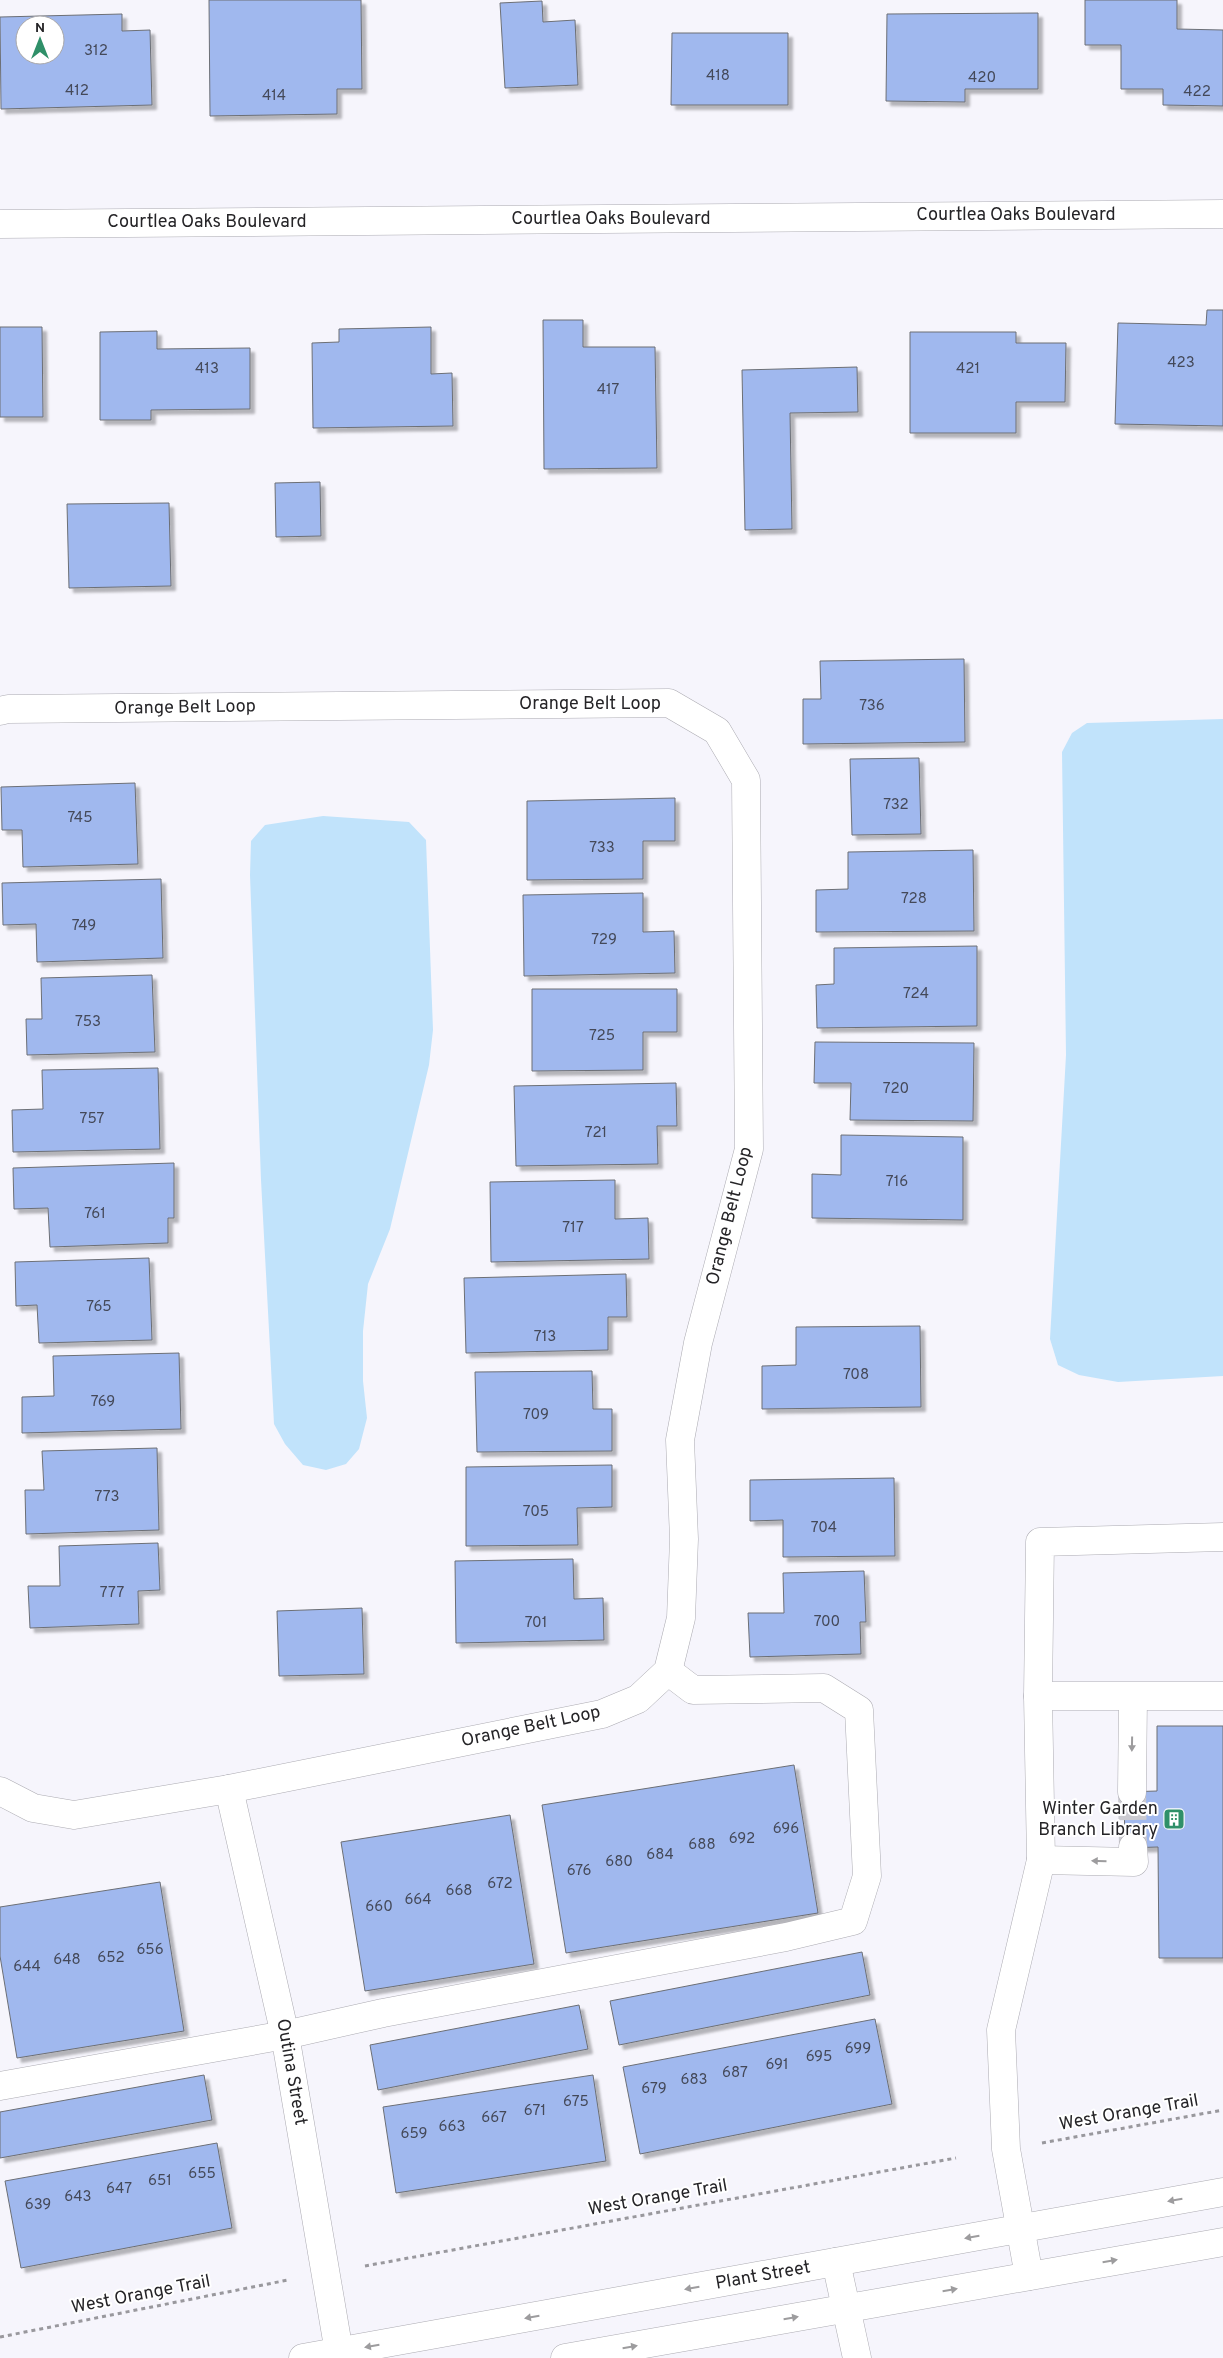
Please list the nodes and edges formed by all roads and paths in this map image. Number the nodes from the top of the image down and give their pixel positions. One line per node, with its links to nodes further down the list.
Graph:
1 (1223, 214): 2 (street, Courtlea Oaks Boulevard)
2 (0, 224)
3 (0, 712): 5 (street, Orange Belt Loop)
4 (1223, 1538): 6 (street)
5 (668, 1671): 9 (street, Orange Belt Loop); 14 (street)
6 (1038, 1696): 8 (street); 13 (street)
7 (1223, 1696): 8 (street)
8 (1133, 1697): 11 (street, one-way to 11)
9 (229, 1789): 10 (street, Orange Belt Loop); 14 (street, Outina Street)
10 (0, 1790)
11 (1132, 1792)
12 (1133, 1847): 13 (street, one-way to 13)
13 (1042, 1860): 20 (street)
14 (285, 2035): 15 (street); 28 (street, Outina Street)
15 (0, 2086)
16 (1223, 2110): 17 (path, West Orange Trail)
17 (1040, 2143)
18 (956, 2158): 23 (path, West Orange Trail)
19 (1223, 2192): 20 (street, Plant Street, one-way to 20)
20 (1020, 2228): 22 (street, Plant Street, one-way to 22); 24 (street)
21 (1223, 2242): 24 (street, one-way to 21)
22 (836, 2262): 26 (street); 28 (street, Plant Street, one-way to 28)
23 (365, 2266)
24 (1029, 2276): 26 (street, one-way to 24)
25 (288, 2280): 27 (path, West Orange Trail)
26 (847, 2308): 30 (street, one-way to 26); 31 (street)
27 (0, 2337)
28 (340, 2355): 29 (street, Plant Street)
29 (303, 2358)
30 (565, 2358)
31 (858, 2358)

